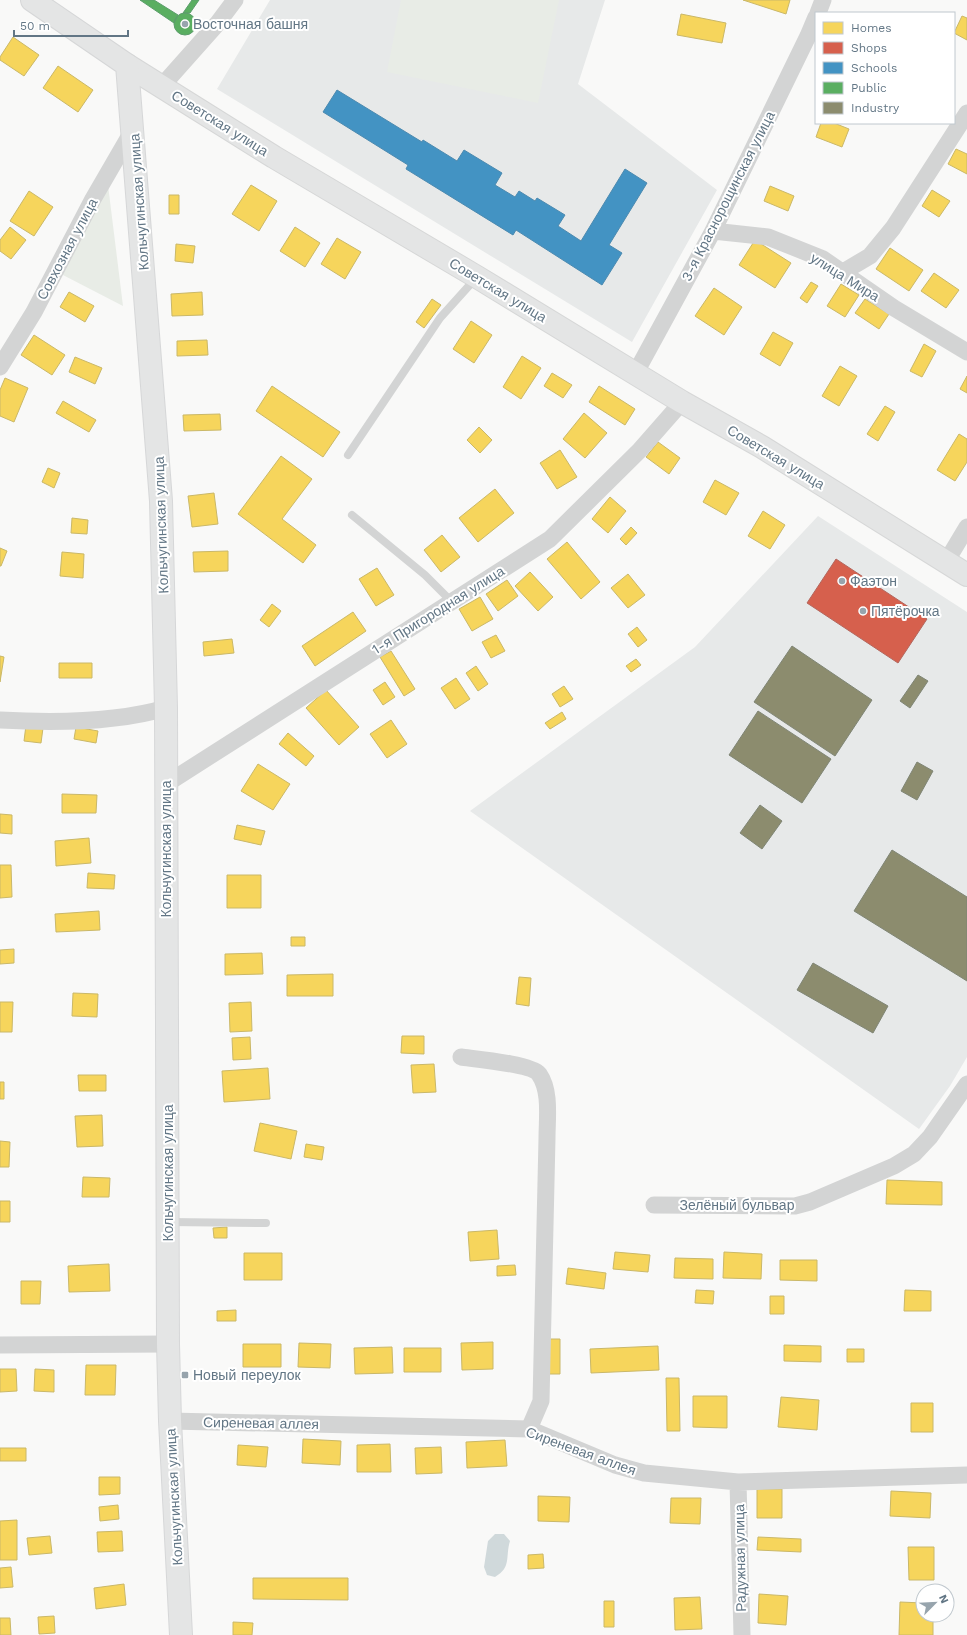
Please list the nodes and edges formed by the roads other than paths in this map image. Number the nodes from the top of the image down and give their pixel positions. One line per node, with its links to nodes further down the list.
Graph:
1 (32, 0): 6 (main road, Советская улица)
2 (235, 0): 7 (street)
3 (823, 0): 4 (street)
4 (818, 12)
5 (815, 19): 10 (street, 3-я Краснорощинская улица)
6 (127, 65): 7 (main road, Советская улица); 9 (main road, Кольчугинская улица)
7 (161, 87): 12 (main road, Советская улица)
8 (967, 113): 11 (street)
9 (133, 130): 14 (street, Совхозная улица); 23 (main road, Кольчугинская улица)
10 (712, 231): 11 (street, улица Мира); 15 (street, 3-я Краснорощинская улица)
11 (843, 272): 13 (street, улица Мира)
12 (477, 277): 15 (main road, Советская улица); 17 (lane)
13 (967, 352)
14 (0, 367)
15 (635, 374): 16 (main road, Советская улица)
16 (682, 402): 20 (main road, Советская улица); 22 (street, 1-я Пригородная улица)
17 (348, 455)
18 (352, 514): 22 (lane)
19 (967, 528): 20 (street)
20 (946, 562): 21 (main road, Советская улица)
21 (967, 575)
22 (452, 602): 25 (street, 1-я Пригородная улица)
23 (166, 708): 24 (street); 25 (main road, Кольчугинская улица)
24 (0, 720)
25 (166, 784): 29 (main road, Кольчугинская улица)
26 (461, 1057): 34 (street)
27 (967, 1084): 28 (street, Зелёный бульвар)
28 (654, 1205)
29 (168, 1222): 30 (lane); 31 (main road, Кольчугинская улица)
30 (266, 1223)
31 (168, 1344): 32 (street); 33 (main road, Кольчугинская улица)
32 (0, 1345)
33 (170, 1421): 34 (street, Сиреневая аллея); 37 (main road, Кольчугинская улица)
34 (529, 1429): 36 (street, Сиреневая аллея)
35 (967, 1475): 36 (street, Сиреневая аллея)
36 (738, 1482): 38 (street, Радужная улица)
37 (181, 1635)
38 (742, 1635)

